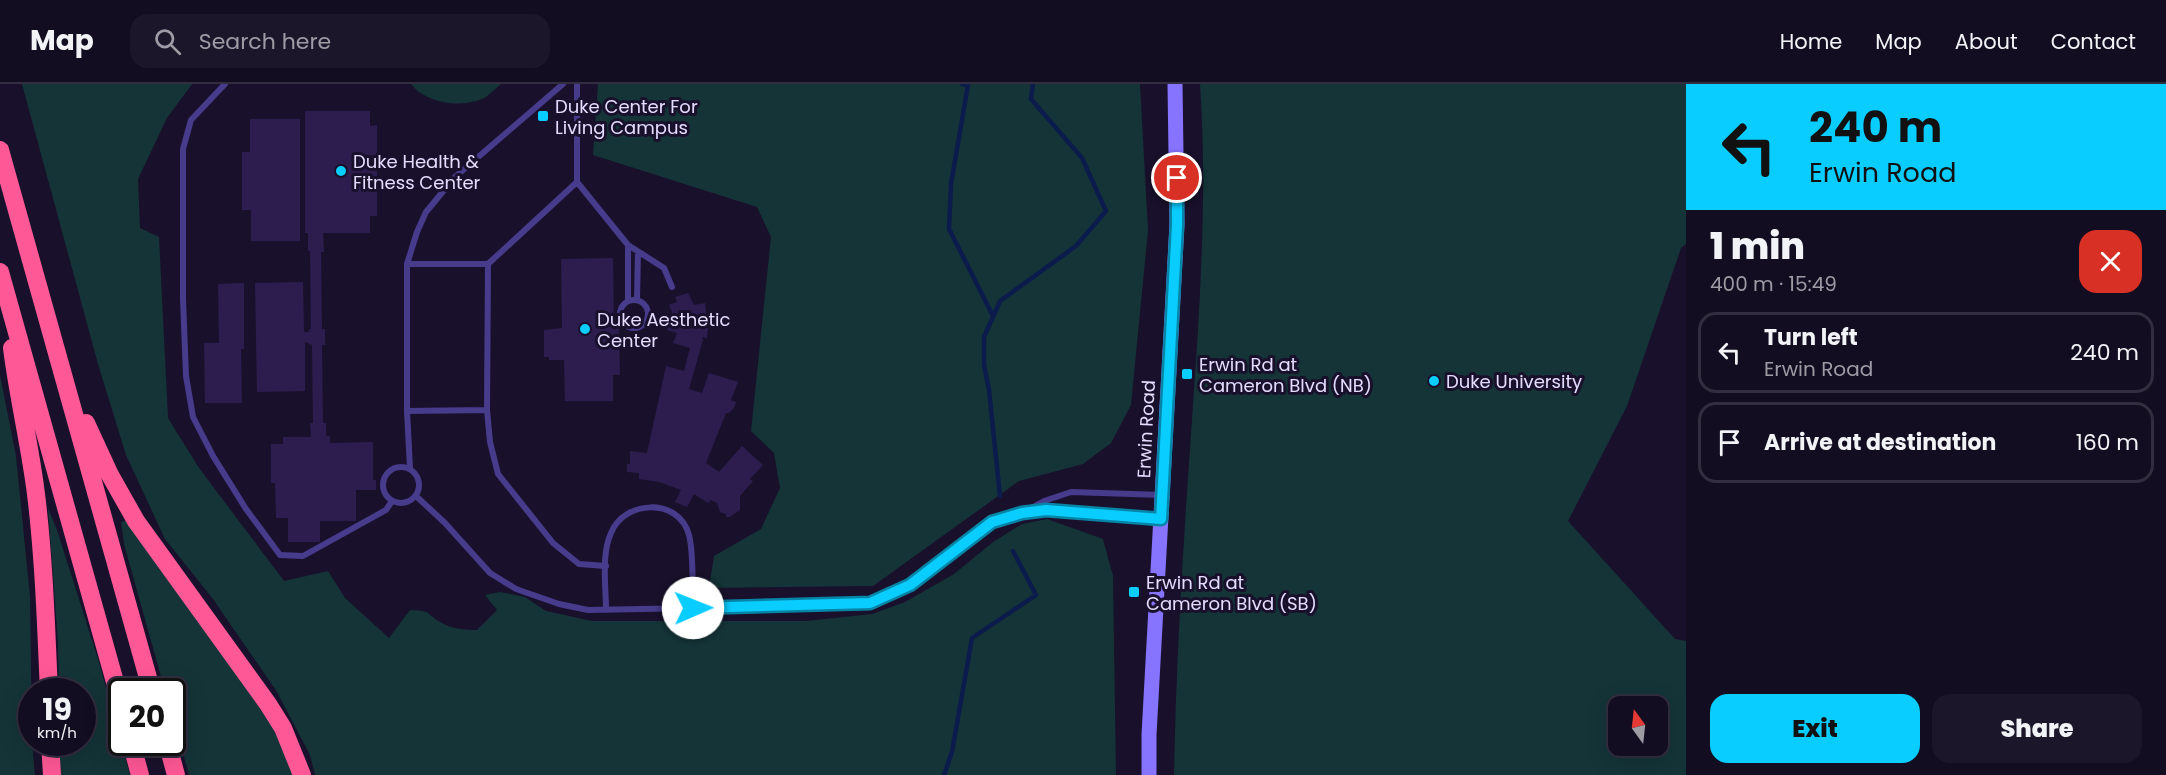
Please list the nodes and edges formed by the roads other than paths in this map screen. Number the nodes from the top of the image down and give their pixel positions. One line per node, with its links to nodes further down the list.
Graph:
1 (225, 84): 21 (lane)
2 (563, 84): 9 (lane)
3 (577, 84): 6 (lane)
4 (1175, 84): 19 (main road, Erwin Road)
5 (0, 150): 15 (highway)
6 (577, 182): 7 (lane); 10 (lane)
7 (628, 245): 8 (lane); 14 (lane)
8 (638, 252): 12 (lane); 13 (lane)
9 (407, 264): 10 (lane); 17 (lane)
10 (488, 264): 16 (lane)
11 (2, 278): 27 (highway); 28 (highway)
12 (672, 287)
13 (637, 300): 14 (lane); 14 (lane)
14 (628, 301)
15 (61, 367): 29 (highway); 36 (highway)
16 (487, 410): 17 (lane); 24 (lane)
17 (407, 411): 18 (lane)
18 (410, 468): 20 (lane); 21 (lane)
19 (1162, 495): 22 (lane); 23 (main road, Erwin Road)
20 (416, 496): 21 (lane); 26 (lane)
21 (392, 501)
22 (1022, 513): 23 (lane); 25 (lane)
23 (1161, 519): 37 (main road, Erwin Road)
24 (606, 566): 25 (lane); 26 (lane)
25 (693, 608): 26 (lane)
26 (606, 610)
27 (48, 678)
28 (114, 678)
29 (148, 678)
30 (51, 756): 33 (highway)
31 (135, 756): 34 (highway)
32 (171, 756): 35 (highway)
33 (52, 775)
34 (140, 775)
35 (176, 775)
36 (302, 775)
37 (1149, 775)

